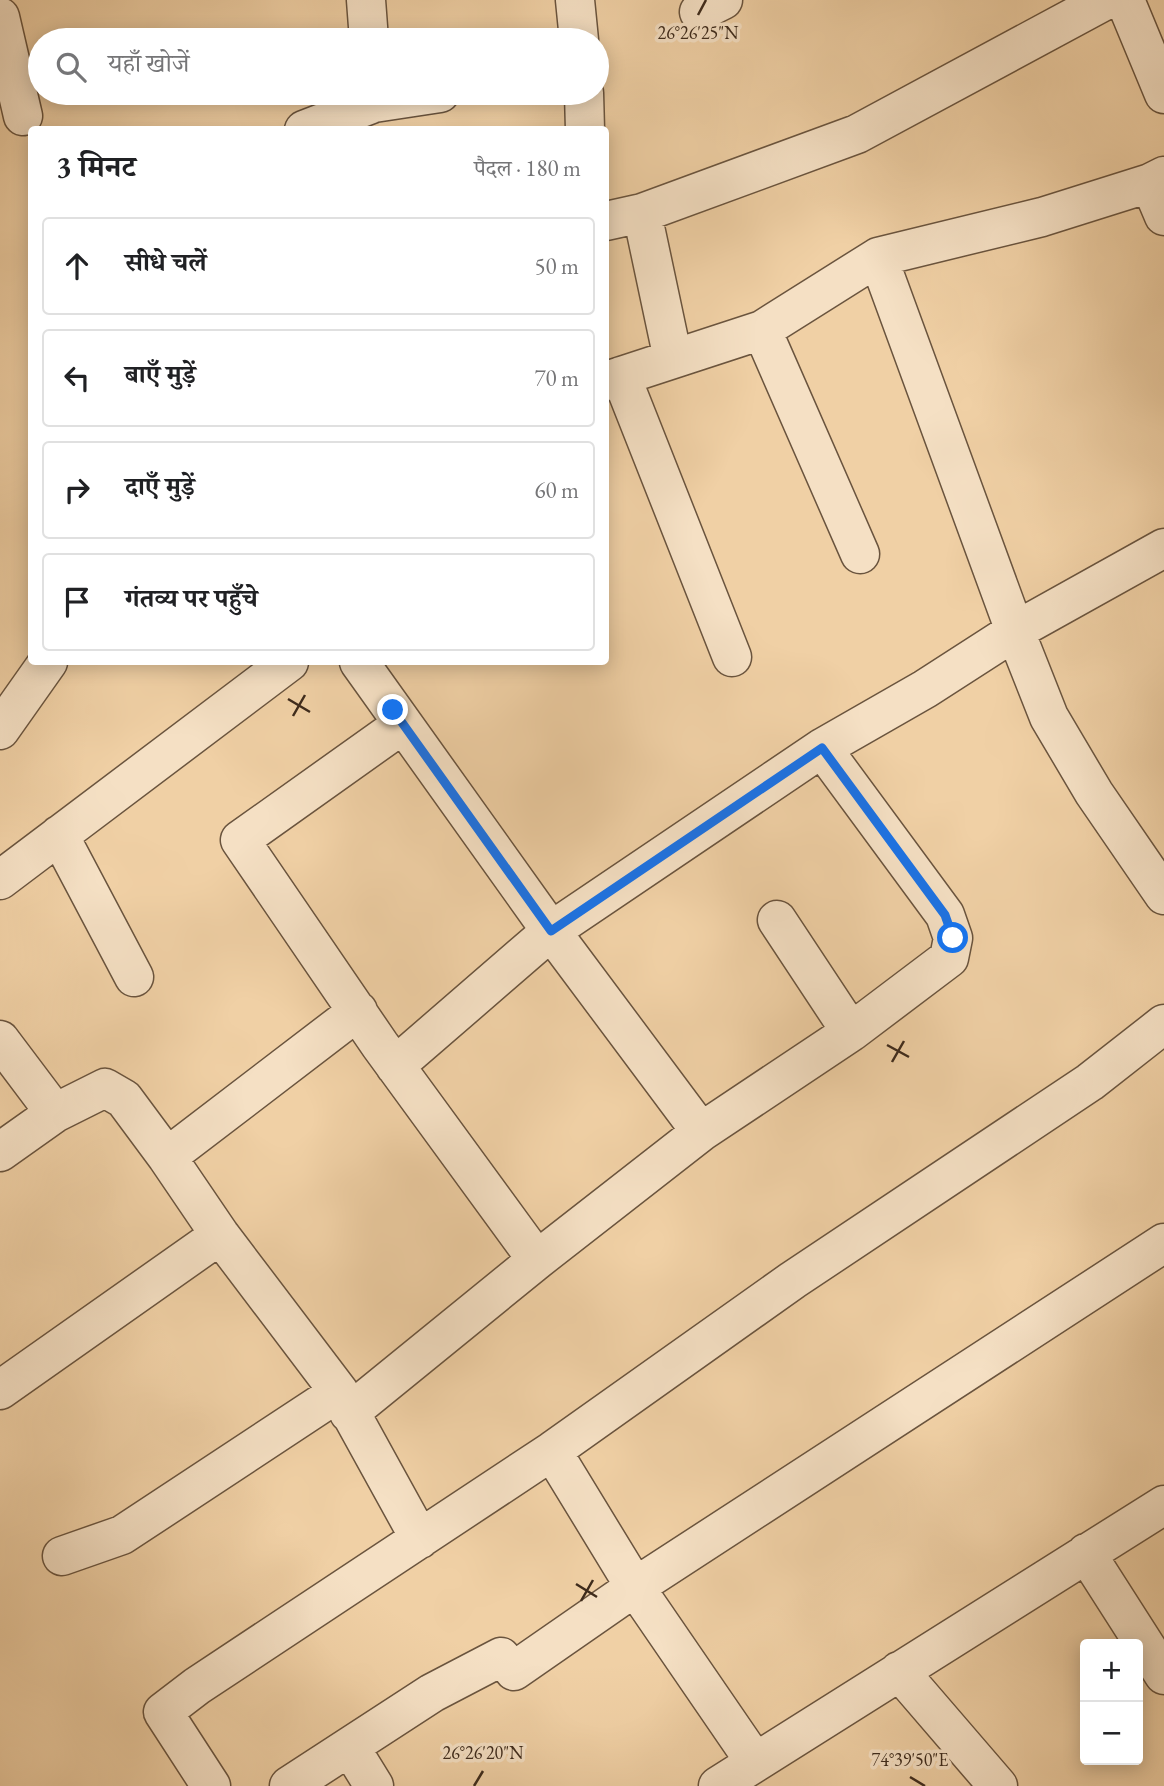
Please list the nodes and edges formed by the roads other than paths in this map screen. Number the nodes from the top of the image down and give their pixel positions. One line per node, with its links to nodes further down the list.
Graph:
1 (366, 0): 6 (street)
2 (575, 0): 7 (street)
3 (1106, 0): 15 (street)
4 (1125, 0): 8 (street)
5 (0, 17): 11 (street)
6 (368, 28)
7 (578, 28)
8 (1164, 94)
9 (358, 105): 12 (street)
10 (585, 105): 13 (street)
11 (23, 116)
12 (312, 126)
13 (586, 126)
14 (1159, 192): 16 (street)
15 (624, 217): 18 (street)
16 (878, 257): 17 (street); 22 (street)
17 (762, 330): 18 (street); 21 (street)
18 (673, 359): 19 (street)
19 (613, 379): 23 (street)
20 (1164, 548): 22 (street)
21 (860, 554)
22 (1015, 631): 29 (street); 32 (street)
23 (732, 657)
24 (46, 665): 28 (street)
25 (285, 665): 30 (street)
26 (361, 665): 27 (street)
27 (403, 724): 34 (street); 36 (street)
28 (0, 730)
29 (822, 748): 34 (street); 38 (street)
30 (59, 835): 31 (street); 35 (street)
31 (0, 880)
32 (1164, 895)
33 (776, 920): 38 (street)
34 (551, 931): 40 (street); 42 (street)
35 (134, 977)
36 (358, 1011): 40 (street); 44 (street)
37 (1164, 1024): 50 (street)
38 (851, 1031): 42 (street)
39 (0, 1040): 41 (street)
40 (395, 1066): 47 (street)
41 (55, 1112): 43 (street); 44 (street)
42 (701, 1132): 47 (street)
43 (0, 1152)
44 (167, 1157): 45 (street)
45 (220, 1235): 48 (street); 49 (street)
46 (1164, 1243): 55 (street)
47 (537, 1260): 49 (street)
48 (0, 1390)
49 (344, 1403): 52 (street); 54 (street)
50 (552, 1451): 52 (street); 55 (street)
51 (1164, 1505): 53 (street)
52 (420, 1539): 60 (street)
53 (1086, 1553): 56 (street); 57 (street)
54 (62, 1556)
55 (635, 1587): 58 (street); 59 (street)
56 (900, 1671): 59 (street); 64 (street)
57 (1164, 1675)
58 (350, 1747): 61 (street); 62 (street)
59 (755, 1762): 63 (street)
60 (211, 1786)
61 (289, 1786)
62 (374, 1786)
63 (718, 1786)
64 (998, 1786)

